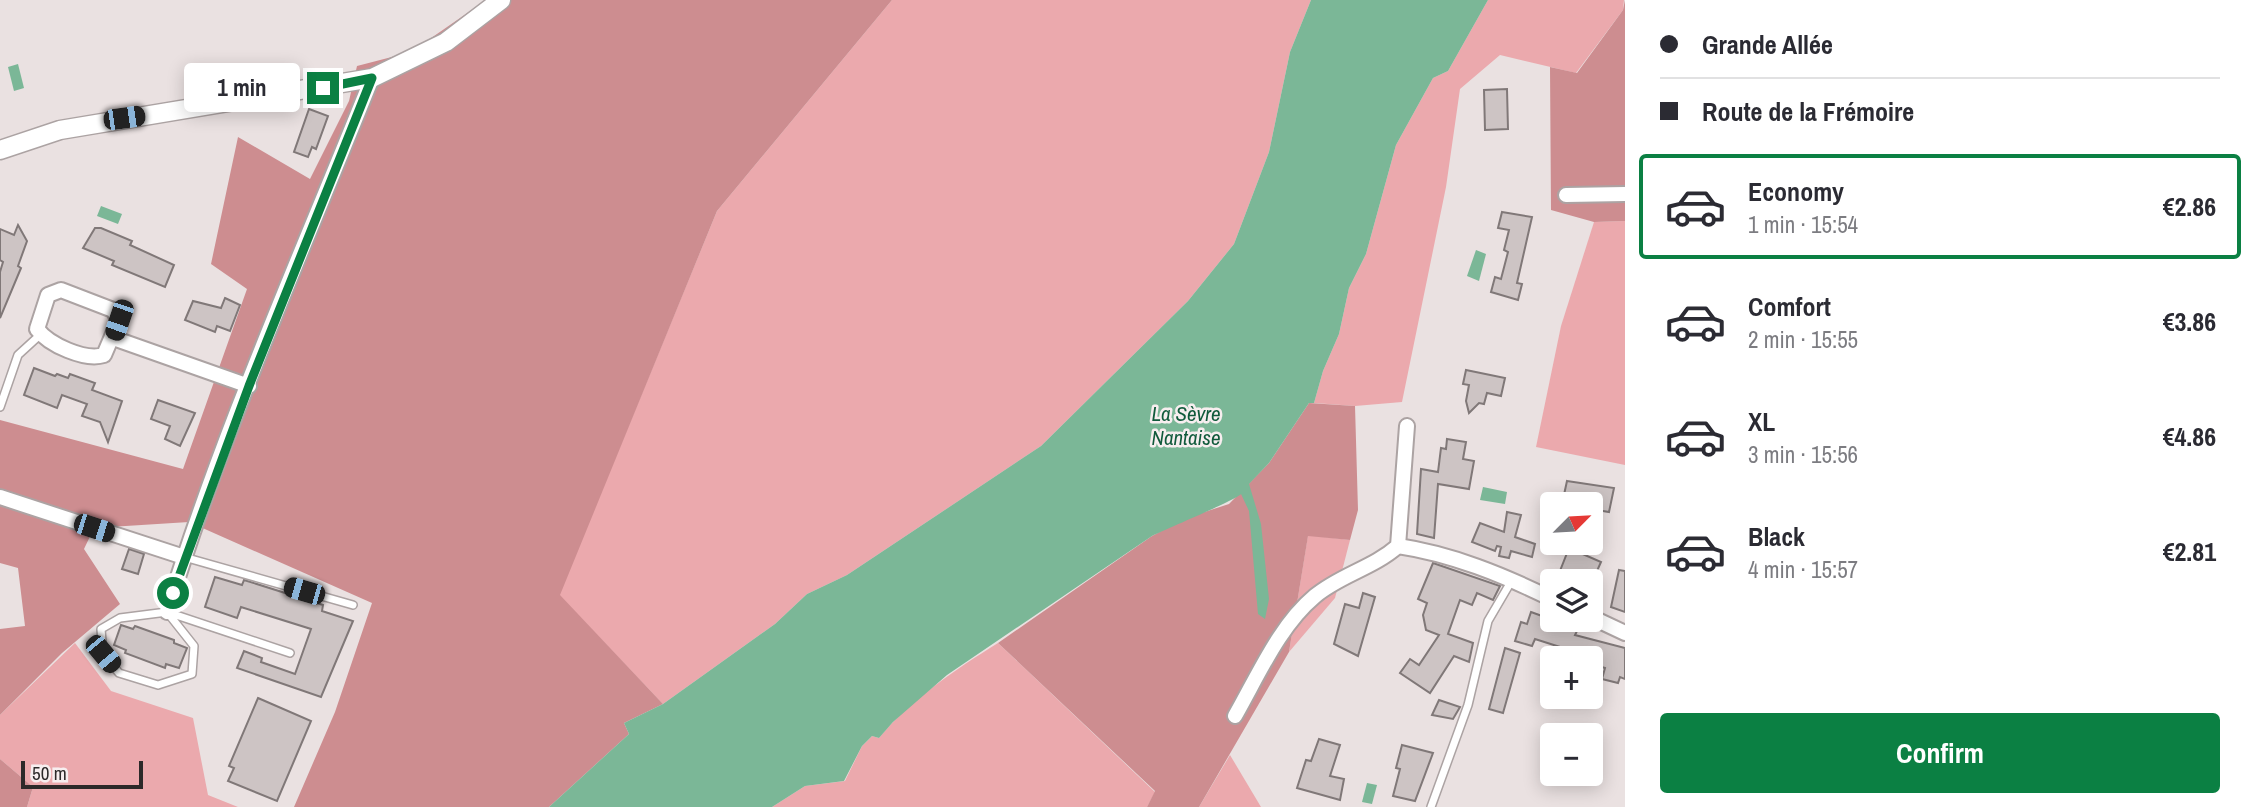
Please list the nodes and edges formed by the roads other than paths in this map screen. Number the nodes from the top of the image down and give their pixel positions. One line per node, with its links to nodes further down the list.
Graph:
1 (501, 0): 2 (street)
2 (372, 78): 3 (street); 8 (street)
3 (0, 150)
4 (1625, 194): 5 (street)
5 (1566, 195)
6 (41, 334): 7 (street); 7 (street); 9 (lane)
7 (113, 338): 8 (street)
8 (249, 386): 13 (street)
9 (0, 407)
10 (1407, 426): 12 (street)
11 (0, 497): 13 (street)
12 (1398, 546): 14 (street); 21 (street)
13 (184, 557): 16 (lane); 17 (street)
14 (1511, 580): 15 (street); 22 (lane)
15 (1540, 593)
16 (353, 604)
17 (167, 612): 17 (lane); 20 (lane)
18 (1603, 623): 19 (street)
19 (1625, 633)
20 (290, 653)
21 (1235, 716)
22 (1431, 807)

